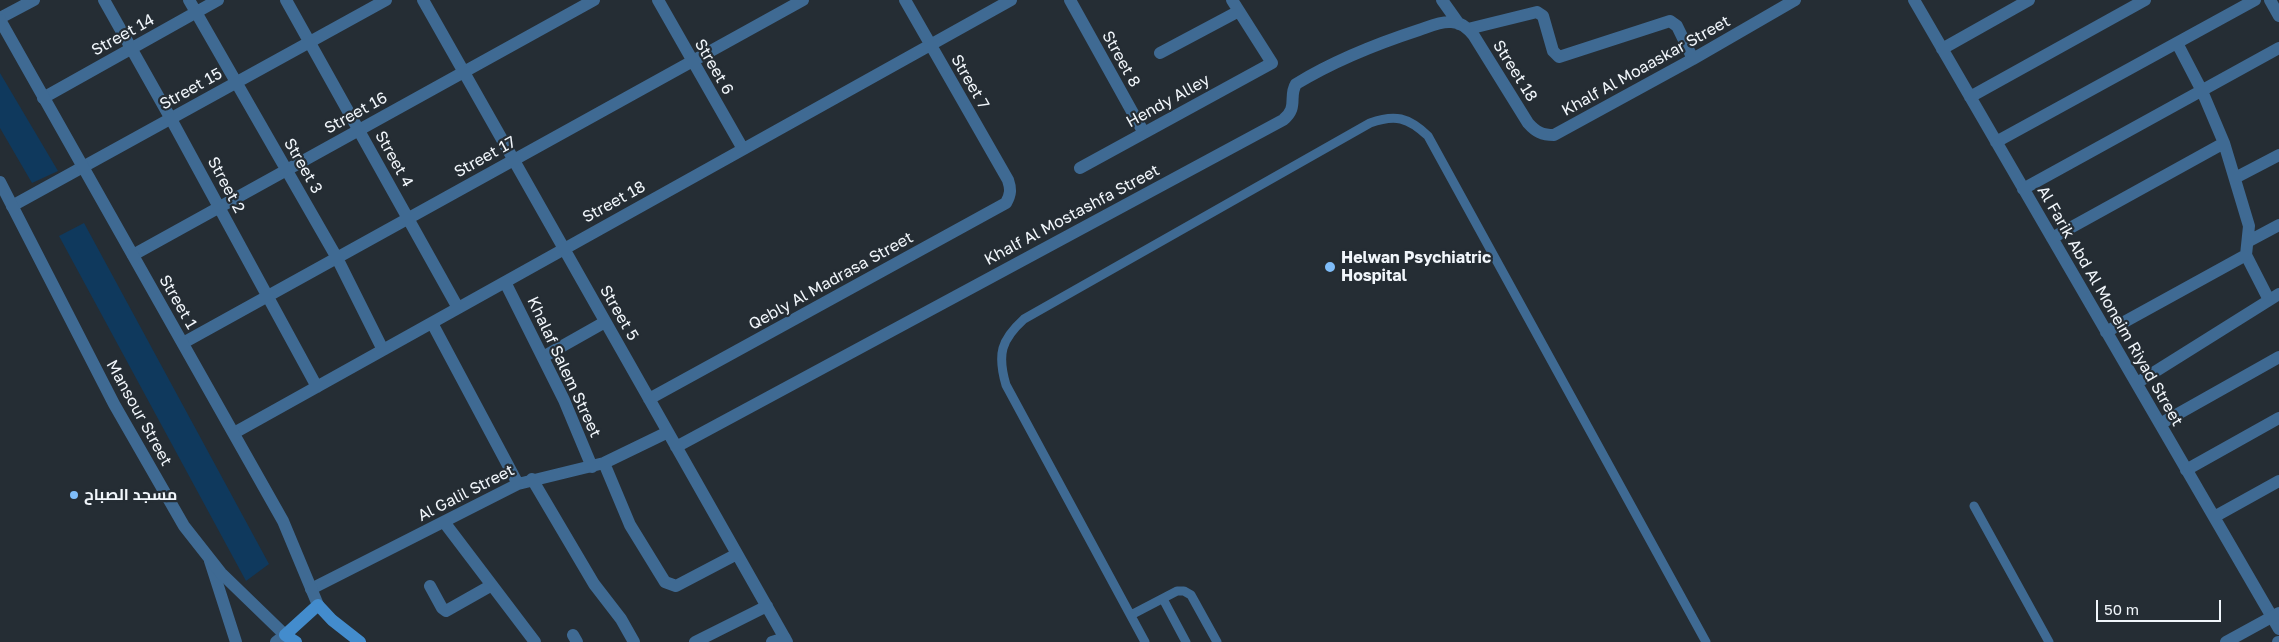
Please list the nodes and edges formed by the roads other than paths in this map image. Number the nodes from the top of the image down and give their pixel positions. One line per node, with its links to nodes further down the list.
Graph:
1 (34, 0): 25 (street)
2 (104, 0): 30 (street, Street 2)
3 (189, 0): 23 (street, Street 3)
4 (218, 0): 23 (street, Street 14)
5 (286, 0): 27 (street, Street 4)
6 (386, 0): 27 (street, Street 15)
7 (422, 0): 36 (street, Street 5)
8 (594, 0): 36 (street, Street 16)
9 (658, 0): 35 (street, Street 6)
10 (803, 0): 35 (street, Street 17)
11 (905, 0): 29 (street, Street 7)
12 (1011, 0): 29 (street, Street 18)
13 (1070, 0): 44 (street, Street 8)
14 (1232, 0): 22 (street)
15 (1442, 0): 26 (street, Street 18)
16 (1795, 0): 34 (street, Khalf Al Moaaskar Street)
17 (1915, 0): 32 (street, Al Farik Abd Al Moneim Riyad Street)
18 (2029, 0): 32 (street)
19 (2145, 0): 40 (street)
20 (2255, 0): 28 (street)
21 (2270, 0): 24 (street)
22 (1239, 11): 33 (street); 44 (street, Hendy Alley)
23 (196, 12): 30 (street, Street 14); 37 (street, Street 3)
24 (2279, 16)
25 (0, 19): 39 (street, Street 1)
26 (1464, 26): 34 (street, Khalf Al Mostashfa Street); 43 (street, Street 18); 85 (street, Khalf Al Mostashfa Street)
27 (310, 42): 37 (street, Street 15); 42 (street, Street 4)
28 (2177, 43): 38 (street); 45 (street)
29 (930, 45): 47 (street, Street 18); 54 (street, Street 7)
30 (132, 48): 39 (street, Street 14); 41 (street, Street 2)
31 (2279, 48): 38 (street)
32 (1942, 49): 40 (street, Al Farik Abd Al Moneim Riyad Street)
33 (1160, 53)
34 (1693, 60): 43 (street, Khalf Al Moaaskar Street)
35 (693, 61): 47 (street, Street 6); 49 (street, Street 17)
36 (464, 72): 42 (street, Street 16); 49 (street, Street 5)
37 (236, 83): 41 (street, Street 15); 52 (street, Street 3)
38 (2202, 91): 46 (street); 56 (street)
39 (43, 98): 50 (street, Street 1)
40 (1970, 98): 45 (street, Al Farik Abd Al Moneim Riyad Street)
41 (171, 119): 50 (street, Street 15); 58 (street, Street 2)
42 (359, 130): 52 (street, Street 16); 59 (street, Street 4)
43 (1563, 131)
44 (1144, 133): 51 (street, Hendy Alley)
45 (1996, 142): 56 (street, Al Farik Abd Al Moneim Riyad Street)
46 (2224, 143): 53 (street); 61 (street)
47 (743, 149): 63 (street, Street 18)
48 (2279, 155): 53 (street)
49 (514, 160): 59 (street, Street 17); 63 (street, Street 5)
50 (83, 168): 57 (street, Street 15); 64 (street, Street 1)
51 (1080, 168)
52 (286, 170): 58 (street, Street 16); 66 (street, Street 3)
53 (2235, 178): 62 (street)
54 (1008, 180): 80 (street, Qebly Al Madrasa Street)
55 (0, 182): 57 (street, Mansour Street)
56 (2023, 189): 61 (street, Al Farik Abd Al Moneim Riyad Street)
57 (12, 206): 95 (street, Mansour Street)
58 (219, 207): 64 (street, Street 16); 68 (street, Street 2)
59 (408, 218): 66 (street, Street 17); 70 (street, Street 4)
60 (2279, 225): 62 (street)
61 (2052, 238): 73 (street, Al Farik Abd Al Moneim Riyad Street)
62 (2249, 241): 65 (street)
63 (564, 249): 67 (street, Street 18); 71 (street, Street 5)
64 (133, 255): 74 (street, Street 1)
65 (2246, 255): 69 (street); 73 (street)
66 (337, 258): 68 (street, Street 17); 75 (street, Street 3)
67 (505, 282): 70 (street, Street 18); 77 (street, Khalaf Salem Street)
68 (267, 297): 74 (street, Street 17); 79 (street, Street 2)
69 (2274, 297): 78 (street)
70 (458, 308): 72 (street, Street 18)
71 (605, 322): 77 (street); 80 (street, Street 5)
72 (432, 323): 75 (street, Street 18); 90 (street)
73 (2106, 332): 78 (street, Al Farik Abd Al Moneim Riyad Street)
74 (183, 343): 84 (street, Street 1)
75 (383, 350): 79 (street, Street 18)
76 (2279, 357): 82 (street)
77 (543, 358): 86 (street, Khalaf Salem Street)
78 (2137, 383): 82 (street, Al Farik Abd Al Moneim Riyad Street)
79 (317, 386): 84 (street, Street 18)
80 (649, 399): 83 (street, Street 5)
81 (2279, 418): 87 (street)
82 (2160, 424): 87 (street, Al Farik Abd Al Moneim Riyad Street)
83 (668, 432): 85 (street, Street 5); 86 (street, Al Galil Street)
84 (234, 433): 98 (street, Street 1)
85 (676, 447): 94 (street, Street 5)
86 (598, 465): 88 (street, Al Galil Street); 94 (street, Khalaf Salem Street)
87 (2186, 470): 92 (street, Al Farik Abd Al Moneim Riyad Street)
88 (532, 479): 90 (street, Al Galil Street); 111 (street)
89 (2279, 481): 92 (street)
90 (518, 484): 93 (street, Al Galil Street)
91 (1974, 506): 117 (lane)
92 (2214, 517): 102 (street, Al Farik Abd Al Moneim Riyad Street)
93 (444, 522): 96 (street); 98 (street, Al Galil Street)
94 (737, 554): 101 (street, Street 5)
95 (210, 562): 105 (street, Mansour Street); 107 (street)
96 (492, 585): 97 (street); 110 (street)
97 (430, 586)
98 (311, 589): 100 (street, Street 1)
99 (1163, 599): 103 (lane); 114 (lane); 115 (lane)
100 (318, 605): 105 (main road); 109 (main road)
101 (767, 606): 106 (street, Street 5); 112 (street)
102 (2276, 615): 104 (street, Al Farik Abd Al Moneim Riyad Street); 118 (street)
103 (1131, 616): 113 (lane); 116 (lane)
104 (2279, 629)
105 (280, 638): 108 (main road)
106 (781, 641)
107 (236, 642)
108 (296, 642)
109 (360, 642)
110 (535, 642)
111 (634, 642)
112 (695, 642)
113 (1145, 642)
114 (1186, 642)
115 (1217, 642)
116 (1706, 642)
117 (2049, 642)
118 (2226, 642)

